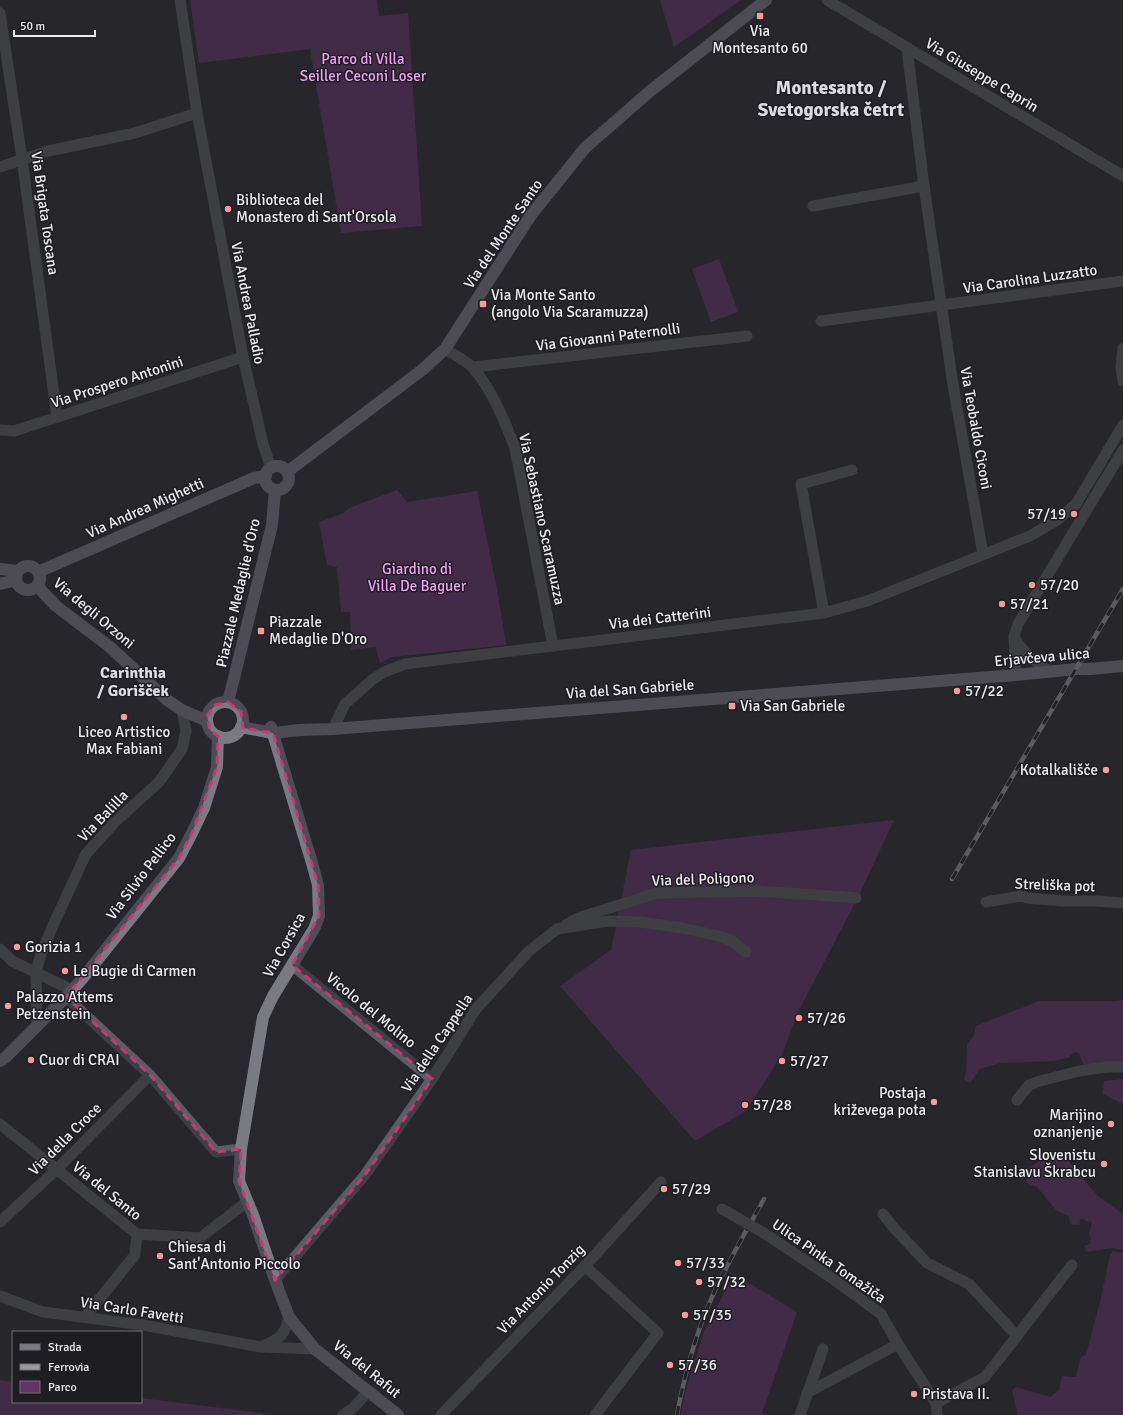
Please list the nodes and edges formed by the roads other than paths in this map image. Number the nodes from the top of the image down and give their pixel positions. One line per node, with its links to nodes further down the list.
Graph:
1 (180, 0): 6 (street, Via Andrea Palladio)
2 (766, 0): 17 (main road, Via del Monte Santo)
3 (827, 0): 5 (street, Via Giuseppe Caprin)
4 (0, 13): 7 (street, Via Brigata Toscana)
5 (906, 48): 9 (street, Via Giuseppe Caprin); 10 (street, Via Teobaldo Ciconi)
6 (197, 113): 7 (street); 18 (street, Via Andrea Palladio)
7 (22, 160): 8 (street); 21 (street, Via Brigata Toscana)
8 (0, 167)
9 (1123, 176)
10 (924, 186): 11 (street); 13 (street, Via Teobaldo Ciconi)
11 (813, 206)
12 (1123, 281): 13 (street, Via Carolina Luzzatto)
13 (942, 306): 14 (street); 29 (street, Via Teobaldo Ciconi)
14 (821, 321)
15 (747, 336): 19 (street, Via Giovanni Paternolli)
16 (1123, 348): 20 (street)
17 (445, 349): 19 (street, Via Sebastiano Scaramuzza); 27 (main road, Via del Monte Santo)
18 (243, 357): 21 (street, Via Prospero Antonini); 26 (street, Via Andrea Palladio)
19 (473, 367): 37 (street, Via Sebastiano Scaramuzza)
20 (1123, 381)
21 (57, 417): 23 (street, Via Prospero Antonini)
22 (1123, 425): 29 (street, Via dei Catterini)
23 (0, 430)
24 (1123, 450): 36 (street)
25 (852, 470): 35 (street)
26 (268, 472): 27 (main road); 28 (main road); 31 (main road, Via Andrea Mighetti)
27 (287, 472): 28 (main road)
28 (275, 490): 42 (main road, Piazzale Medaglie d'Oro)
29 (983, 554): 35 (street, Via dei Catterini)
30 (0, 569): 32 (main road, Via degli Orzoni)
31 (38, 572): 32 (main road, Via degli Orzoni); 34 (main road, Via degli Orzoni)
32 (17, 576): 33 (main road); 34 (main road, Via degli Orzoni)
33 (0, 584)
34 (37, 586): 43 (main road, Via degli Orzoni)
35 (824, 613): 37 (street, Via dei Catterini)
36 (1014, 637): 39 (street); 40 (street)
37 (553, 646): 46 (street, Via dei Catterini)
38 (1123, 666): 39 (main road, Erjavčeva ulica)
39 (1050, 672): 40 (main road, Erjavčeva ulica)
40 (1016, 676): 41 (main road, Erjavčeva ulica)
41 (963, 679): 46 (main road, Via del San Gabriele)
42 (228, 702): 44 (main road); 45 (main road)
43 (182, 710): 44 (main road, Via degli Orzoni); 56 (street, Via Balilla)
44 (207, 721): 48 (main road)
45 (242, 725): 47 (main road, Via del San Gabriele); 48 (main road)
46 (333, 729): 47 (main road, Via del San Gabriele)
47 (272, 730): 55 (main road, Via Corsica)
48 (218, 736): 57 (main road, Via Silvio Pellico)
49 (856, 898): 52 (street, Via del Poligono)
50 (986, 902): 51 (street, Streliška pot)
51 (1123, 903)
52 (557, 928): 54 (street); 62 (street, Via della Cappella)
53 (0, 949): 56 (street)
54 (746, 952)
55 (292, 965): 62 (street, Vicolo del Molino); 65 (main road, Via Corsica)
56 (36, 972): 57 (street); 58 (street, Via Balilla)
57 (69, 993): 58 (main road, Via Silvio Pellico); 61 (street)
58 (37, 1025): 59 (main road, Via Silvio Pellico)
59 (0, 1061)
60 (1123, 1067): 63 (street)
61 (150, 1075): 65 (street); 66 (street, Via della Croce)
62 (432, 1079): 76 (street, Via della Cappella)
63 (1017, 1100)
64 (0, 1124): 66 (street, Via del Santo)
65 (241, 1149): 67 (main road, Via Corsica)
66 (56, 1170): 72 (street, Via della Croce); 73 (street, Via del Santo)
67 (239, 1181): 69 (main road, Via del Rafut)
68 (661, 1182): 74 (street, Via Antonio Tonzig)
69 (247, 1202): 73 (street, Via del Santo); 76 (main road, Via del Rafut)
70 (722, 1209): 81 (street, Ulica Pinka Tomažiča, bridge)
71 (883, 1214): 80 (street)
72 (0, 1222)
73 (137, 1234): 78 (street)
74 (585, 1266): 90 (street, Via Antonio Tonzig); 91 (street)
75 (1072, 1266): 80 (street)
76 (275, 1280): 79 (main road, Via del Rafut)
77 (0, 1296): 78 (street, Via Carlo Favetti)
78 (86, 1317): 82 (street, Via Carlo Favetti)
79 (289, 1317): 82 (street); 83 (main road, Via del Rafut)
80 (1017, 1336): 87 (street)
81 (898, 1344): 86 (street); 87 (street, Ulica Pinka Tomažiča)
82 (261, 1347): 83 (street, Via Carlo Favetti)
83 (315, 1349): 85 (main road, Via del Rafut)
84 (824, 1349): 86 (street)
85 (368, 1392): 88 (street); 89 (main road, Via del Rafut)
86 (807, 1393): 92 (street)
87 (936, 1403): 93 (street, Ulica Pinka Tomažiča)
88 (344, 1415)
89 (398, 1415)
90 (441, 1415)
91 (594, 1415)
92 (800, 1415)
93 (937, 1415)

